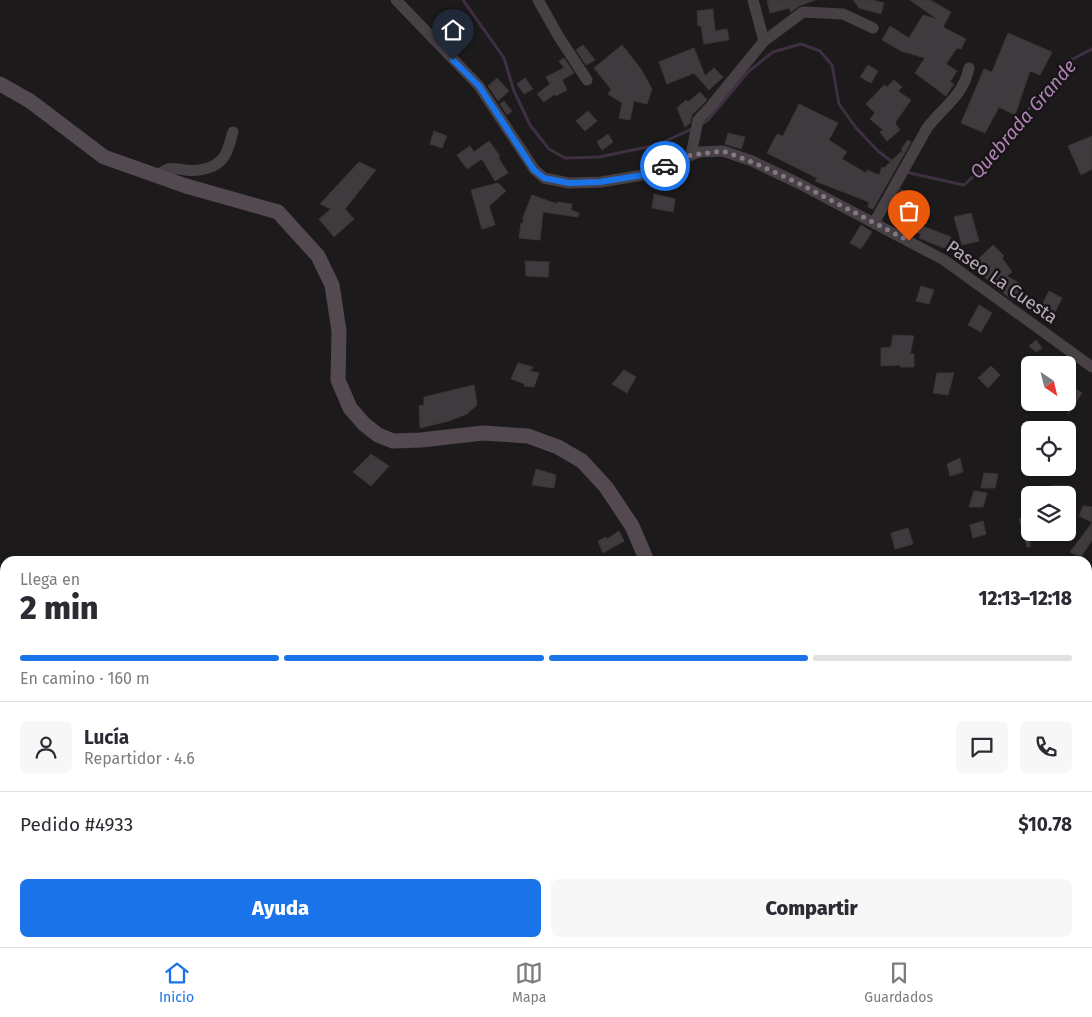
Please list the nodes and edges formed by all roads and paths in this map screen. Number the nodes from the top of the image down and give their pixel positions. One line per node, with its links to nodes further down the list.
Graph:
1 (396, 0): 10 (street, Paseo La Cuesta)
2 (538, 0): 7 (street)
3 (753, 0): 5 (street)
4 (872, 28): 5 (street)
5 (764, 41): 10 (street)
6 (969, 68): 12 (street)
7 (588, 80)
8 (0, 84): 11 (street)
9 (233, 132): 11 (street)
10 (691, 155): 12 (street, Paseo La Cuesta)
11 (157, 176): 14 (street)
12 (874, 223): 13 (street, Paseo La Cuesta)
13 (1092, 368)
14 (645, 556)

